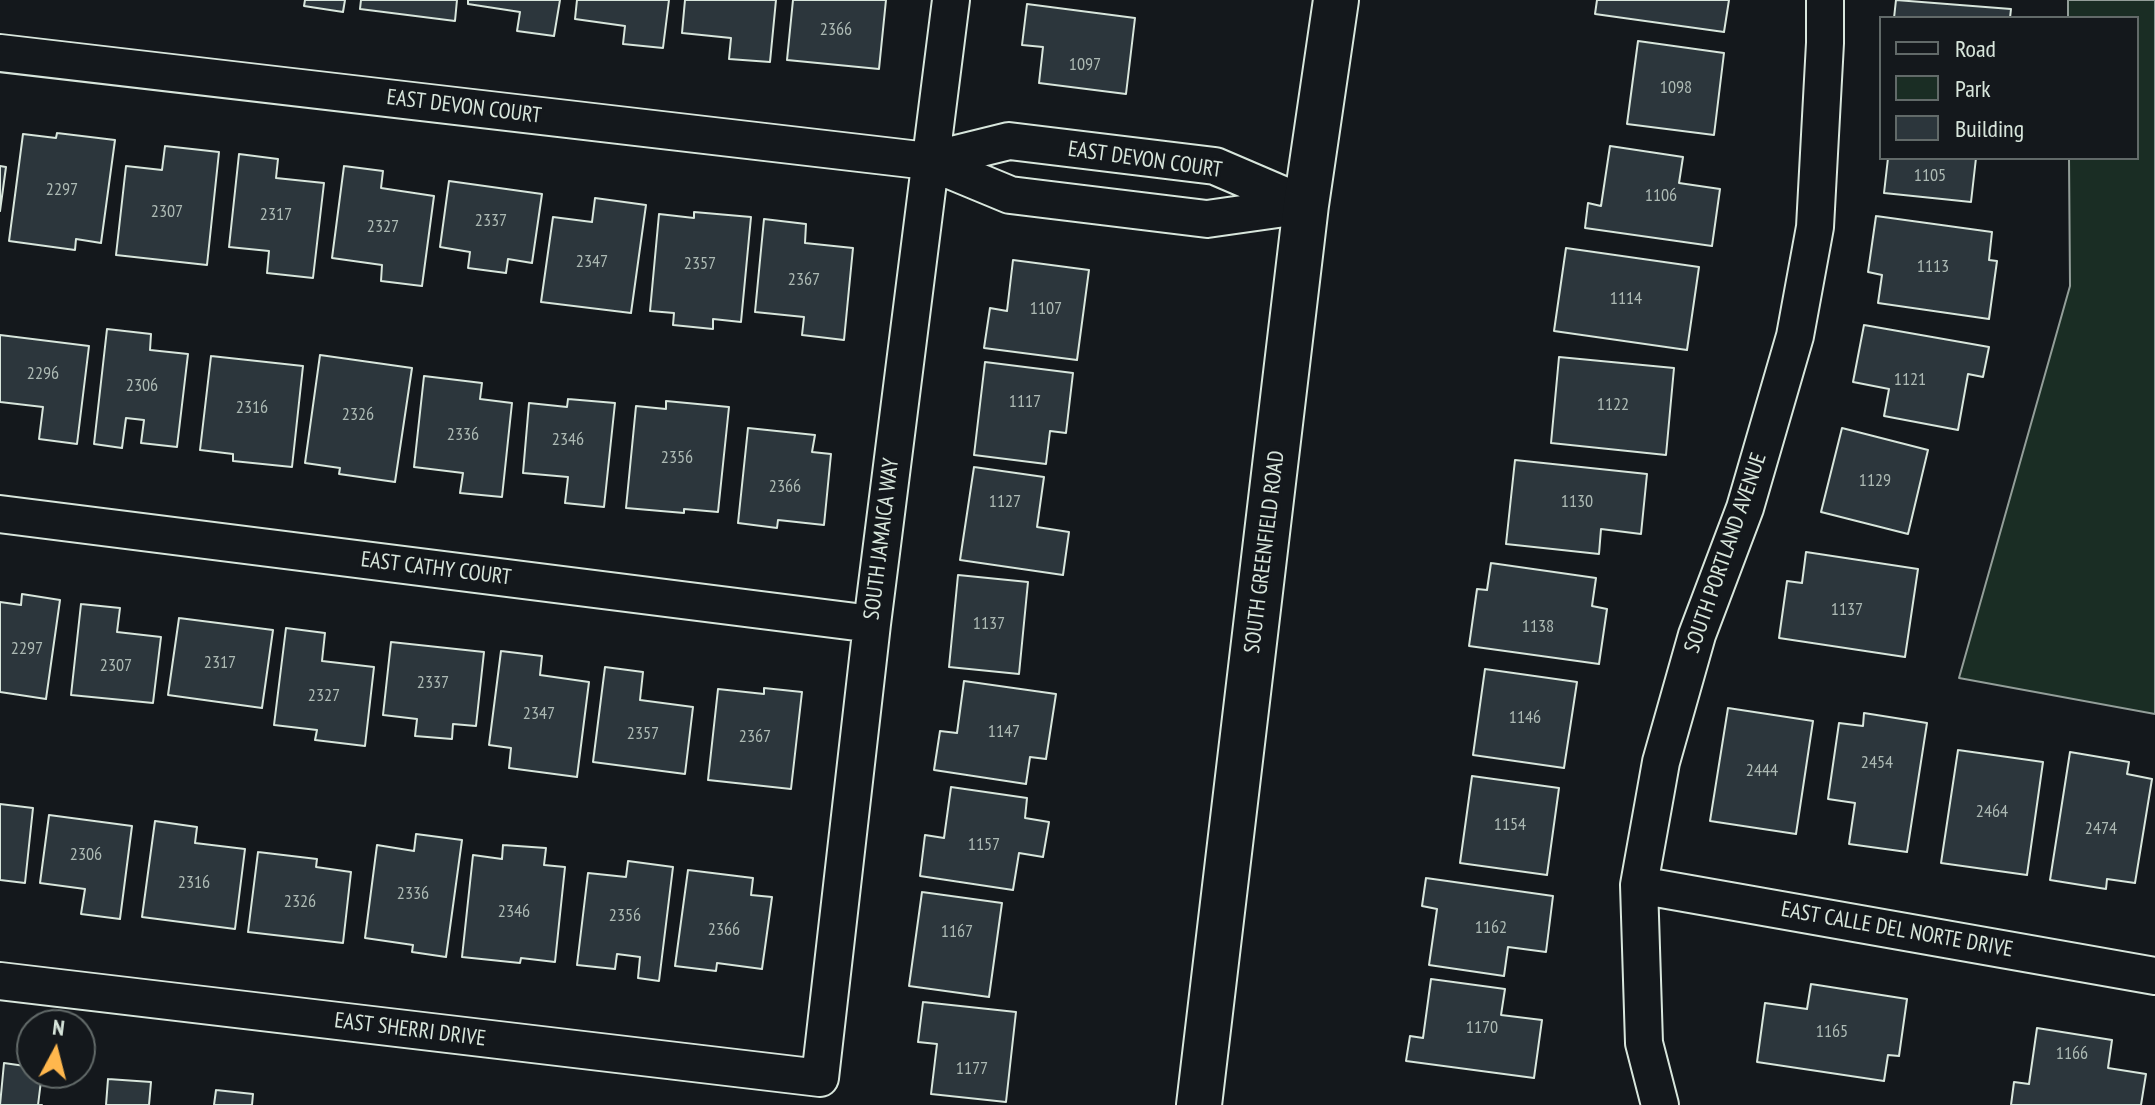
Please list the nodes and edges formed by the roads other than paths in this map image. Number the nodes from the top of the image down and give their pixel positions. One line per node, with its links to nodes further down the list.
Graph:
1 (951, 0): 5 (street, SOUTH JAMAICA WAY)
2 (1336, 0): 6 (main road, SOUTH GREENFIELD ROAD)
3 (1825, 0): 9 (street, SOUTH PORTLAND AVENUE)
4 (0, 53): 5 (street, EAST DEVON COURT)
5 (928, 161): 6 (street, EAST DEVON COURT); 6 (street, EAST DEVON COURT); 8 (street, SOUTH JAMAICA WAY)
6 (1306, 205): 13 (main road, SOUTH GREENFIELD ROAD)
7 (0, 514): 8 (street, EAST CATHY COURT)
8 (872, 624): 12 (street, SOUTH JAMAICA WAY)
9 (1639, 885): 10 (street, EAST CALLE DEL NORTE DRIVE); 14 (street, SOUTH PORTLAND AVENUE)
10 (2155, 976)
11 (0, 981): 12 (street, EAST SHERRI DRIVE)
12 (820, 1078)
13 (1199, 1105)
14 (1660, 1105)

